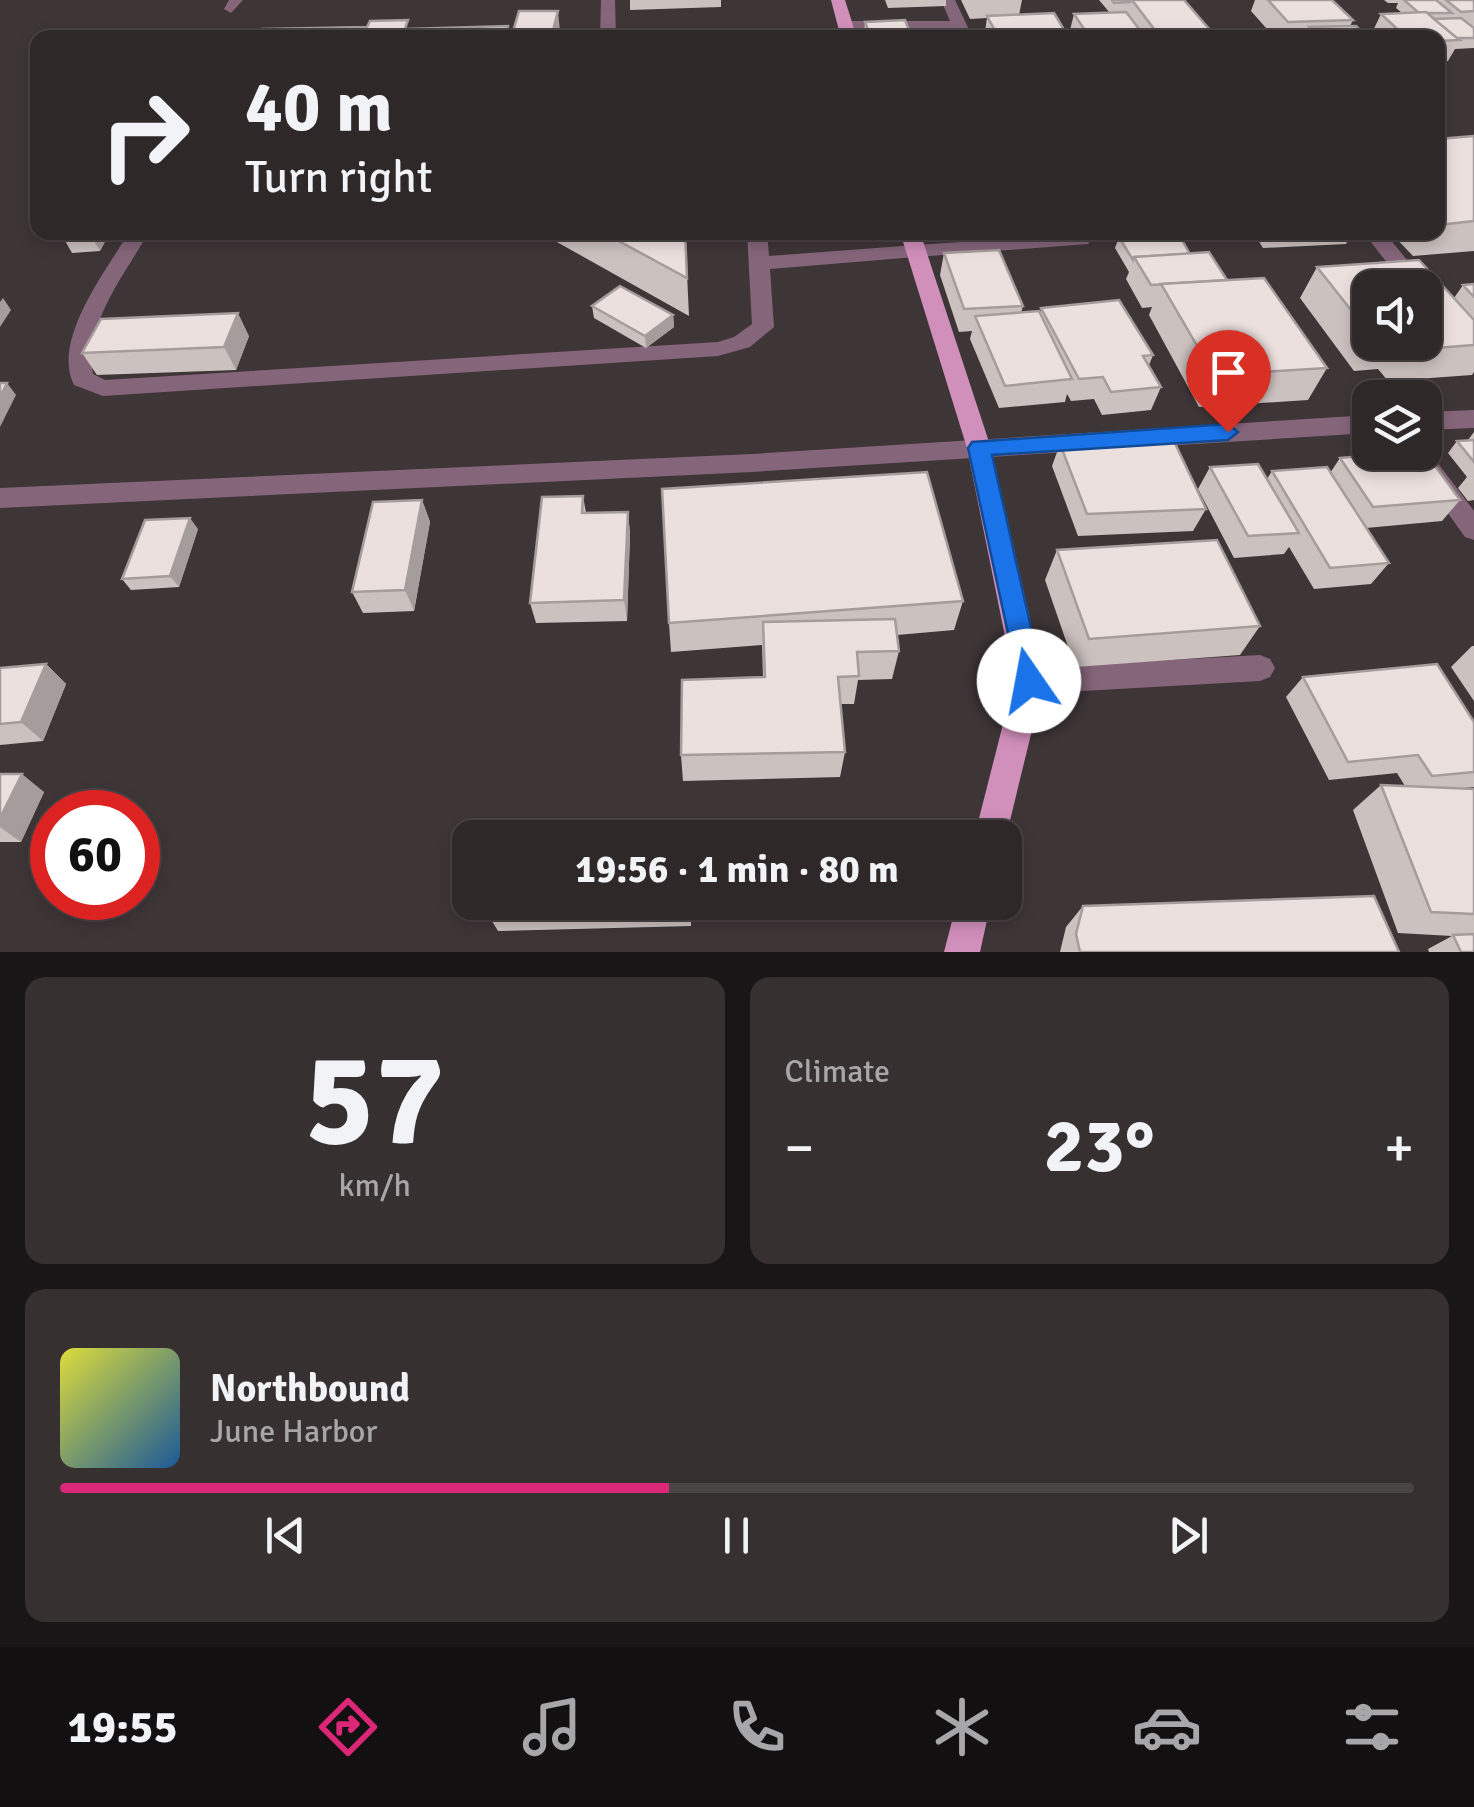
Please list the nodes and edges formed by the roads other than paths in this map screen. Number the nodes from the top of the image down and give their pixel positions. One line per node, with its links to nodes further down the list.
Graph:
1 (608, 0): 4 (street)
2 (838, 0): 5 (main road)
3 (948, 0): 6 (street)
4 (608, 30)
5 (846, 30)
6 (961, 30)
7 (135, 240): 14 (street)
8 (758, 240): 14 (street)
9 (968, 240): 12 (street)
10 (1081, 240): 13 (street)
11 (1380, 240): 15 (street)
12 (913, 242): 14 (street); 19 (main road)
13 (1094, 262)
14 (760, 263)
15 (1404, 270)
16 (1474, 419): 17 (street)
17 (1442, 420)
18 (1352, 425): 19 (street)
19 (980, 448): 21 (street); 24 (main road)
20 (1429, 470): 22 (street)
21 (4, 505)
22 (1474, 530)
23 (1260, 668): 24 (street)
24 (1029, 681): 25 (main road)
25 (994, 820)
26 (970, 920): 27 (main road)
27 (962, 952)

